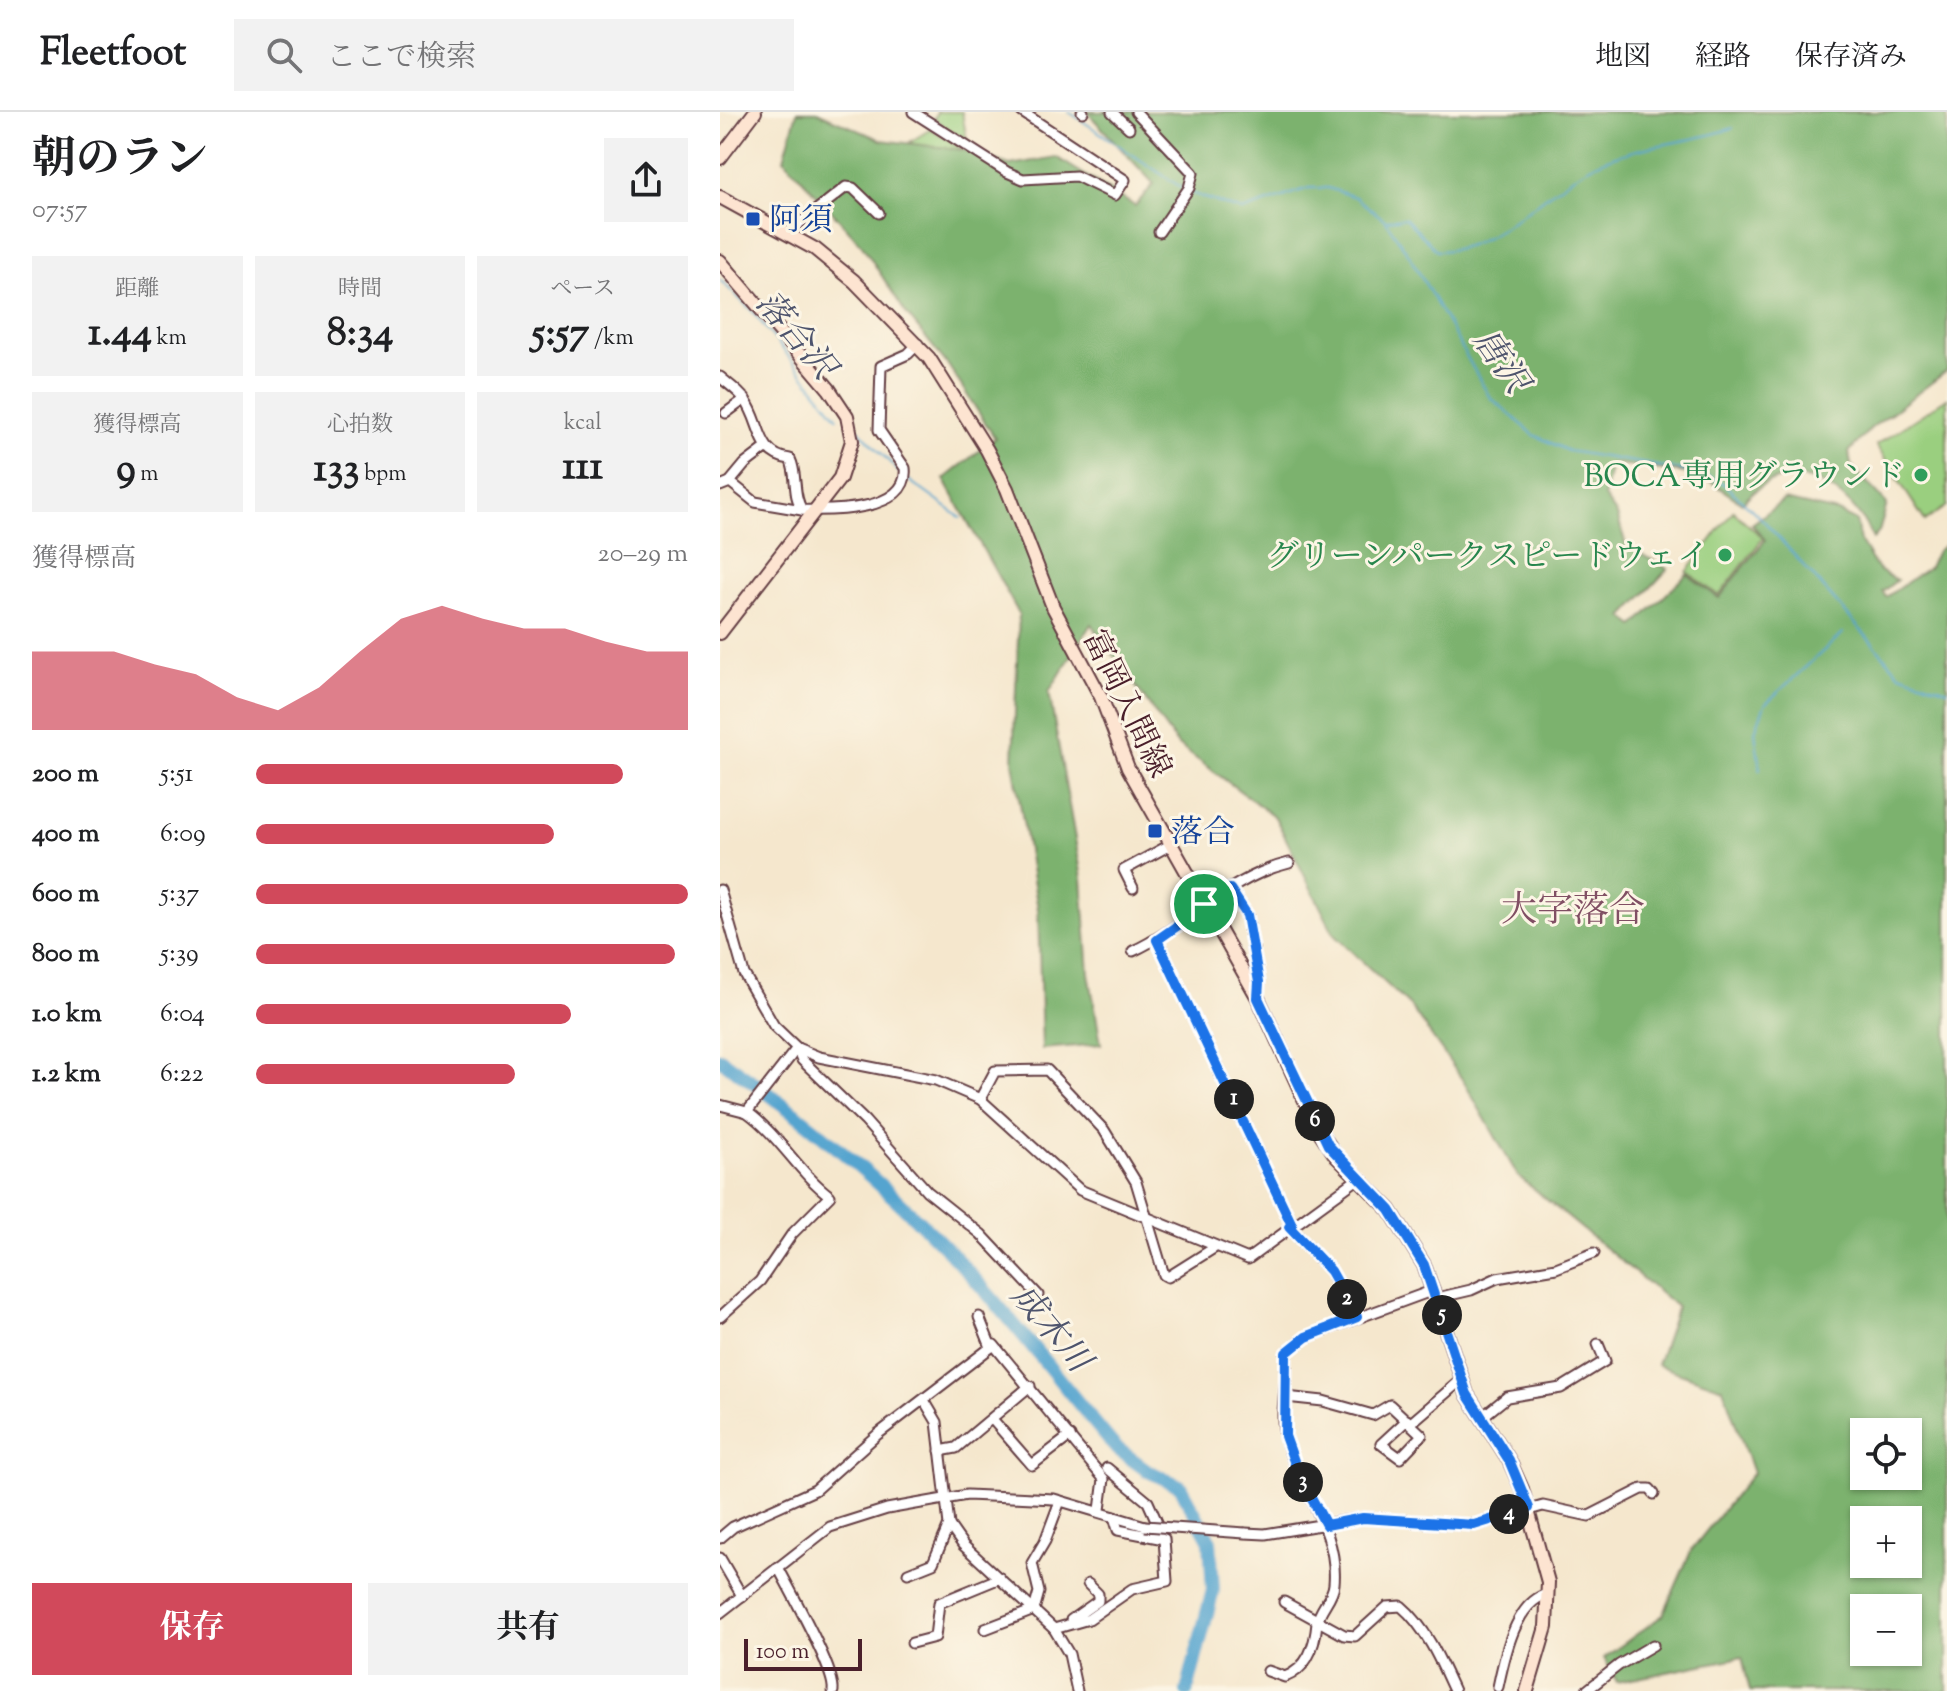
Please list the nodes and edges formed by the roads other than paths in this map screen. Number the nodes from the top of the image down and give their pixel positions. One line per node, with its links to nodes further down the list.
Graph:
1 (755, 112): 7 (main road)
2 (1022, 112): 5 (street)
3 (1112, 112): 6 (street)
4 (1136, 112): 10 (street)
5 (919, 113)
6 (1129, 128)
7 (720, 157)
8 (720, 197): 11 (main road, 富岡入間線)
9 (879, 213): 11 (street)
10 (1159, 232)
11 (787, 233): 13 (main road, 富岡入間線)
12 (720, 261): 19 (main road)
13 (918, 344): 19 (street); 21 (main road, 富岡入間線)
14 (720, 377): 15 (street)
15 (745, 399): 16 (street); 17 (street)
16 (726, 413)
17 (766, 448): 18 (street); 19 (street)
18 (725, 484): 19 (street)
19 (809, 510): 20 (main road)
20 (720, 633)
21 (1170, 845): 23 (street); 26 (main road, 富岡入間線)
22 (1289, 863): 24 (street)
23 (1133, 888)
24 (1230, 889): 26 (street); 29 (street)
25 (720, 890): 30 (street)
26 (1204, 904): 27 (street); 29 (main road, 富岡入間線)
27 (1157, 940): 28 (street); 36 (street)
28 (1133, 951)
29 (1258, 998): 34 (main road, 富岡入間線)
30 (797, 1048): 31 (street); 33 (street); 40 (street)
31 (980, 1099): 35 (street); 35 (street)
32 (720, 1105): 33 (street)
33 (747, 1112): 41 (street)
34 (1359, 1178): 36 (street); 39 (main road, 富岡入間線)
35 (1147, 1219): 37 (street); 37 (street)
36 (1290, 1226): 37 (street); 43 (street)
37 (1214, 1248)
38 (1594, 1253): 39 (street)
39 (1436, 1294): 43 (street); 46 (main road, 富岡入間線)
40 (1038, 1295)
41 (720, 1317)
42 (979, 1317): 45 (street)
43 (1357, 1317): 48 (street)
44 (1598, 1344): 50 (street)
45 (991, 1347): 47 (street); 49 (street)
46 (1461, 1380): 48 (street); 50 (main road, 富岡入間線)
47 (1030, 1386): 51 (street); 52 (street)
48 (1286, 1397): 62 (street)
49 (924, 1400): 53 (street); 63 (street)
50 (1481, 1418): 58 (main road, 富岡入間線)
51 (992, 1419): 52 (street); 53 (street)
52 (1070, 1436): 59 (street)
53 (940, 1451): 56 (street)
54 (1107, 1468): 64 (street)
55 (1654, 1494): 58 (street)
56 (946, 1499): 57 (street); 61 (street); 66 (street)
57 (1060, 1501): 59 (street); 73 (street)
58 (1529, 1508): 62 (street); 70 (main road, 富岡入間線)
59 (1100, 1510): 60 (street)
60 (1114, 1517): 62 (street, bridge); 64 (street)
61 (949, 1525): 67 (street); 68 (street)
62 (1326, 1525): 75 (street)
63 (720, 1538)
64 (1164, 1539): 77 (street)
65 (720, 1558): 71 (street)
66 (778, 1567): 71 (street); 82 (street)
67 (908, 1573)
68 (1000, 1578): 73 (street); 78 (street)
69 (1088, 1584): 77 (street)
70 (1548, 1594): 81 (street); 85 (main road, 富岡入間線)
71 (742, 1596): 74 (street)
72 (1284, 1602): 75 (street)
73 (1034, 1610): 76 (street); 77 (street)
74 (720, 1613)
75 (1317, 1621): 80 (street); 84 (street)
76 (985, 1629)
77 (1054, 1629): 83 (street)
78 (912, 1643)
79 (1653, 1645): 86 (street)
80 (1268, 1671)
81 (1498, 1687)
82 (833, 1691)
83 (1077, 1691)
84 (1454, 1691)
85 (1527, 1691)
86 (1586, 1691)

